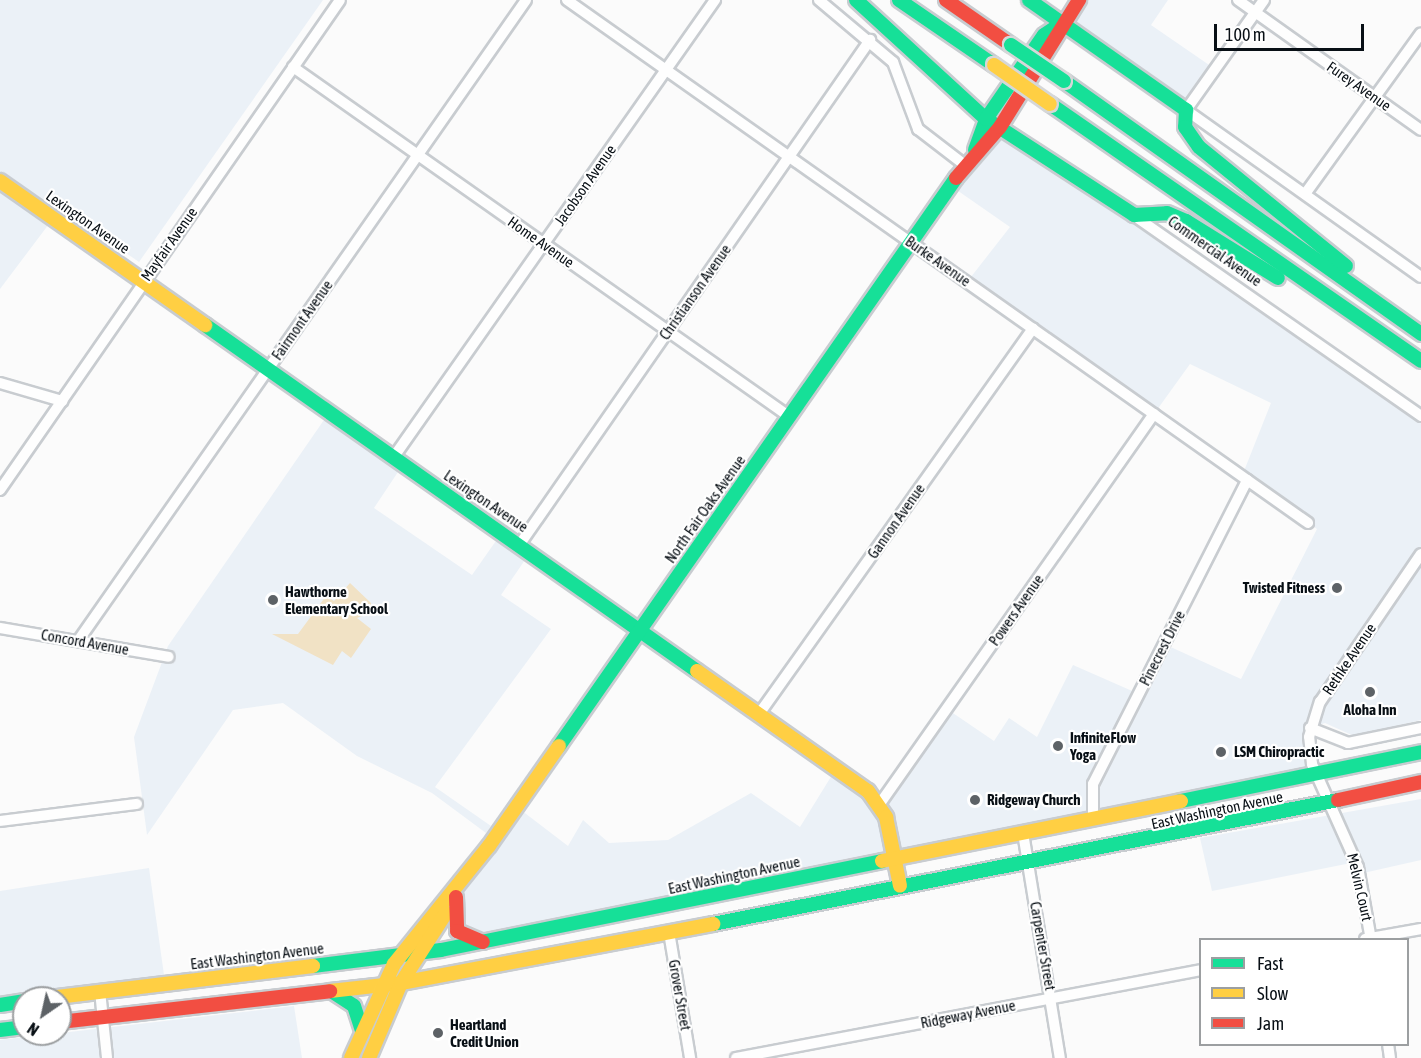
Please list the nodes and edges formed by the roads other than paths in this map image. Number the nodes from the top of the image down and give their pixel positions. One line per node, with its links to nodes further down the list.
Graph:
1 (340, 0): 17 (street, Mayfair Avenue)
2 (526, 0): 25 (street, Fairmont Avenue)
3 (567, 0): 18 (street, Burke Avenue)
4 (715, 0): 18 (street, Jacobson Avenue)
5 (819, 0): 16 (street)
6 (856, 0): 21 (main road, Commercial Avenue)
7 (899, 0): 39 (main road, bridge)
8 (946, 0): 35 (main road, bridge)
9 (1029, 0): 14 (main road)
10 (1079, 0): 14 (main road, North Fair Oaks Avenue)
11 (1238, 0): 13 (street, Furey Avenue)
12 (1264, 0): 13 (street)
13 (1255, 12): 19 (street, Furey Avenue); 20 (street)
14 (1062, 23): 20 (main road); 21 (main road, North Fair Oaks Avenue); 22 (main road, North Fair Oaks Avenue)
15 (1421, 33): 19 (street)
16 (870, 40): 26 (street, Christianson Avenue); 27 (street)
17 (293, 67): 25 (street, Home Avenue); 34 (street, Mayfair Avenue)
18 (666, 70): 26 (street, Burke Avenue); 32 (street, Jacobson Avenue)
19 (1374, 97): 23 (street, Furey Avenue); 29 (street)
20 (1186, 110): 29 (street); 35 (main road)
21 (986, 119): 22 (main road, Commercial Avenue); 24 (main road, North Fair Oaks Avenue)
22 (1000, 128): 24 (main road, North Fair Oaks Avenue); 30 (main road, Commercial Avenue)
23 (1421, 130)
24 (975, 150): 27 (main road, North Fair Oaks Avenue)
25 (418, 155): 32 (street, Home Avenue); 41 (street, Fairmont Avenue)
26 (789, 157): 31 (street, Burke Avenue); 37 (street, Christianson Avenue)
27 (965, 165): 31 (main road, North Fair Oaks Avenue)
28 (0, 181): 34 (main road, Lexington Avenue)
29 (1305, 194): 33 (street)
30 (1134, 215): 40 (main road); 45 (street, Commercial Avenue)
31 (911, 243): 36 (street, Burke Avenue); 46 (main road, North Fair Oaks Avenue)
32 (544, 244): 37 (street, Home Avenue); 47 (street, Jacobson Avenue)
33 (1421, 277)
34 (143, 280): 41 (main road, Lexington Avenue); 43 (street, Mayfair Avenue)
35 (1381, 306): 38 (main road)
36 (1033, 328): 44 (street, Burke Avenue); 57 (street, Gannon Avenue)
37 (668, 331): 46 (street, Home Avenue); 51 (street, Christianson Avenue)
38 (1421, 334)
39 (1421, 362)
40 (1421, 367)
41 (269, 368): 47 (main road, Lexington Avenue); 55 (street, Fairmont Avenue)
42 (0, 383): 43 (street)
43 (62, 401): 49 (street, Mayfair Avenue)
44 (1154, 414): 48 (street, Burke Avenue); 65 (street, Powers Avenue)
45 (1421, 416)
46 (789, 417): 54 (main road, North Fair Oaks Avenue)
47 (393, 458): 51 (main road, Lexington Avenue)
48 (1247, 480): 50 (street, Burke Avenue); 66 (street, Pinecrest Drive)
49 (0, 490)
50 (1308, 523)
51 (520, 544): 54 (main road, Lexington Avenue)
52 (1421, 554): 58 (street, Rethke Avenue)
53 (0, 628): 55 (street, Concord Avenue)
54 (640, 629): 57 (main road, Lexington Avenue); 72 (main road, North Fair Oaks Avenue)
55 (78, 641): 56 (street, Concord Avenue)
56 (170, 657)
57 (759, 714): 65 (main road, Lexington Avenue)
58 (1310, 728): 59 (street); 61 (street, Rethke Avenue)
59 (1421, 728)
60 (1421, 752): 61 (main road, East Washington Avenue)
61 (1317, 775): 63 (street, Melvin Court); 66 (main road, East Washington Avenue)
62 (1421, 782): 63 (main road, East Washington Avenue)
63 (1330, 803): 70 (main road, East Washington Avenue); 75 (street, Melvin Court)
64 (137, 804): 67 (street)
65 (879, 805): 69 (main road, Lexington Avenue)
66 (1093, 820): 68 (main road, East Washington Avenue)
67 (0, 821)
68 (1023, 833): 69 (main road, East Washington Avenue); 70 (street, Carpenter Street)
69 (894, 857): 71 (main road, Lexington Avenue); 77 (main road, East Washington Avenue)
70 (1028, 863): 71 (main road, East Washington Avenue); 86 (street, Carpenter Street)
71 (900, 886): 74 (main road, East Washington Avenue)
72 (458, 892): 77 (main road); 78 (main road, North Fair Oaks Avenue); 79 (main road, North Fair Oaks Avenue)
73 (1421, 929): 76 (street)
74 (669, 932): 81 (main road, East Washington Avenue); 93 (street, Grover Street)
75 (1369, 938)
76 (1374, 938)
77 (483, 942): 78 (main road, East Washington Avenue)
78 (419, 953): 79 (main road, East Washington Avenue); 81 (main road, North Fair Oaks Avenue)
79 (401, 955): 82 (main road, North Fair Oaks Avenue); 83 (main road, East Washington Avenue)
80 (1199, 970): 86 (street, Ridgeway Avenue)
81 (401, 983): 82 (main road, East Washington Avenue); 92 (main road, North Fair Oaks Avenue)
82 (382, 985): 84 (main road, East Washington Avenue); 89 (main road, North Fair Oaks Avenue)
83 (100, 991): 85 (main road, East Washington Avenue); 87 (street)
84 (331, 991): 87 (main road, East Washington Avenue); 89 (main road)
85 (72, 995)
86 (1052, 998): 94 (street, Ridgeway Avenue); 95 (street, Carpenter Street)
87 (101, 1016): 88 (main road, East Washington Avenue); 90 (street)
88 (72, 1020)
89 (362, 1031): 91 (main road, North Fair Oaks Avenue)
90 (107, 1058)
91 (351, 1058)
92 (369, 1058)
93 (690, 1058)
94 (736, 1058)
95 (1060, 1058)

